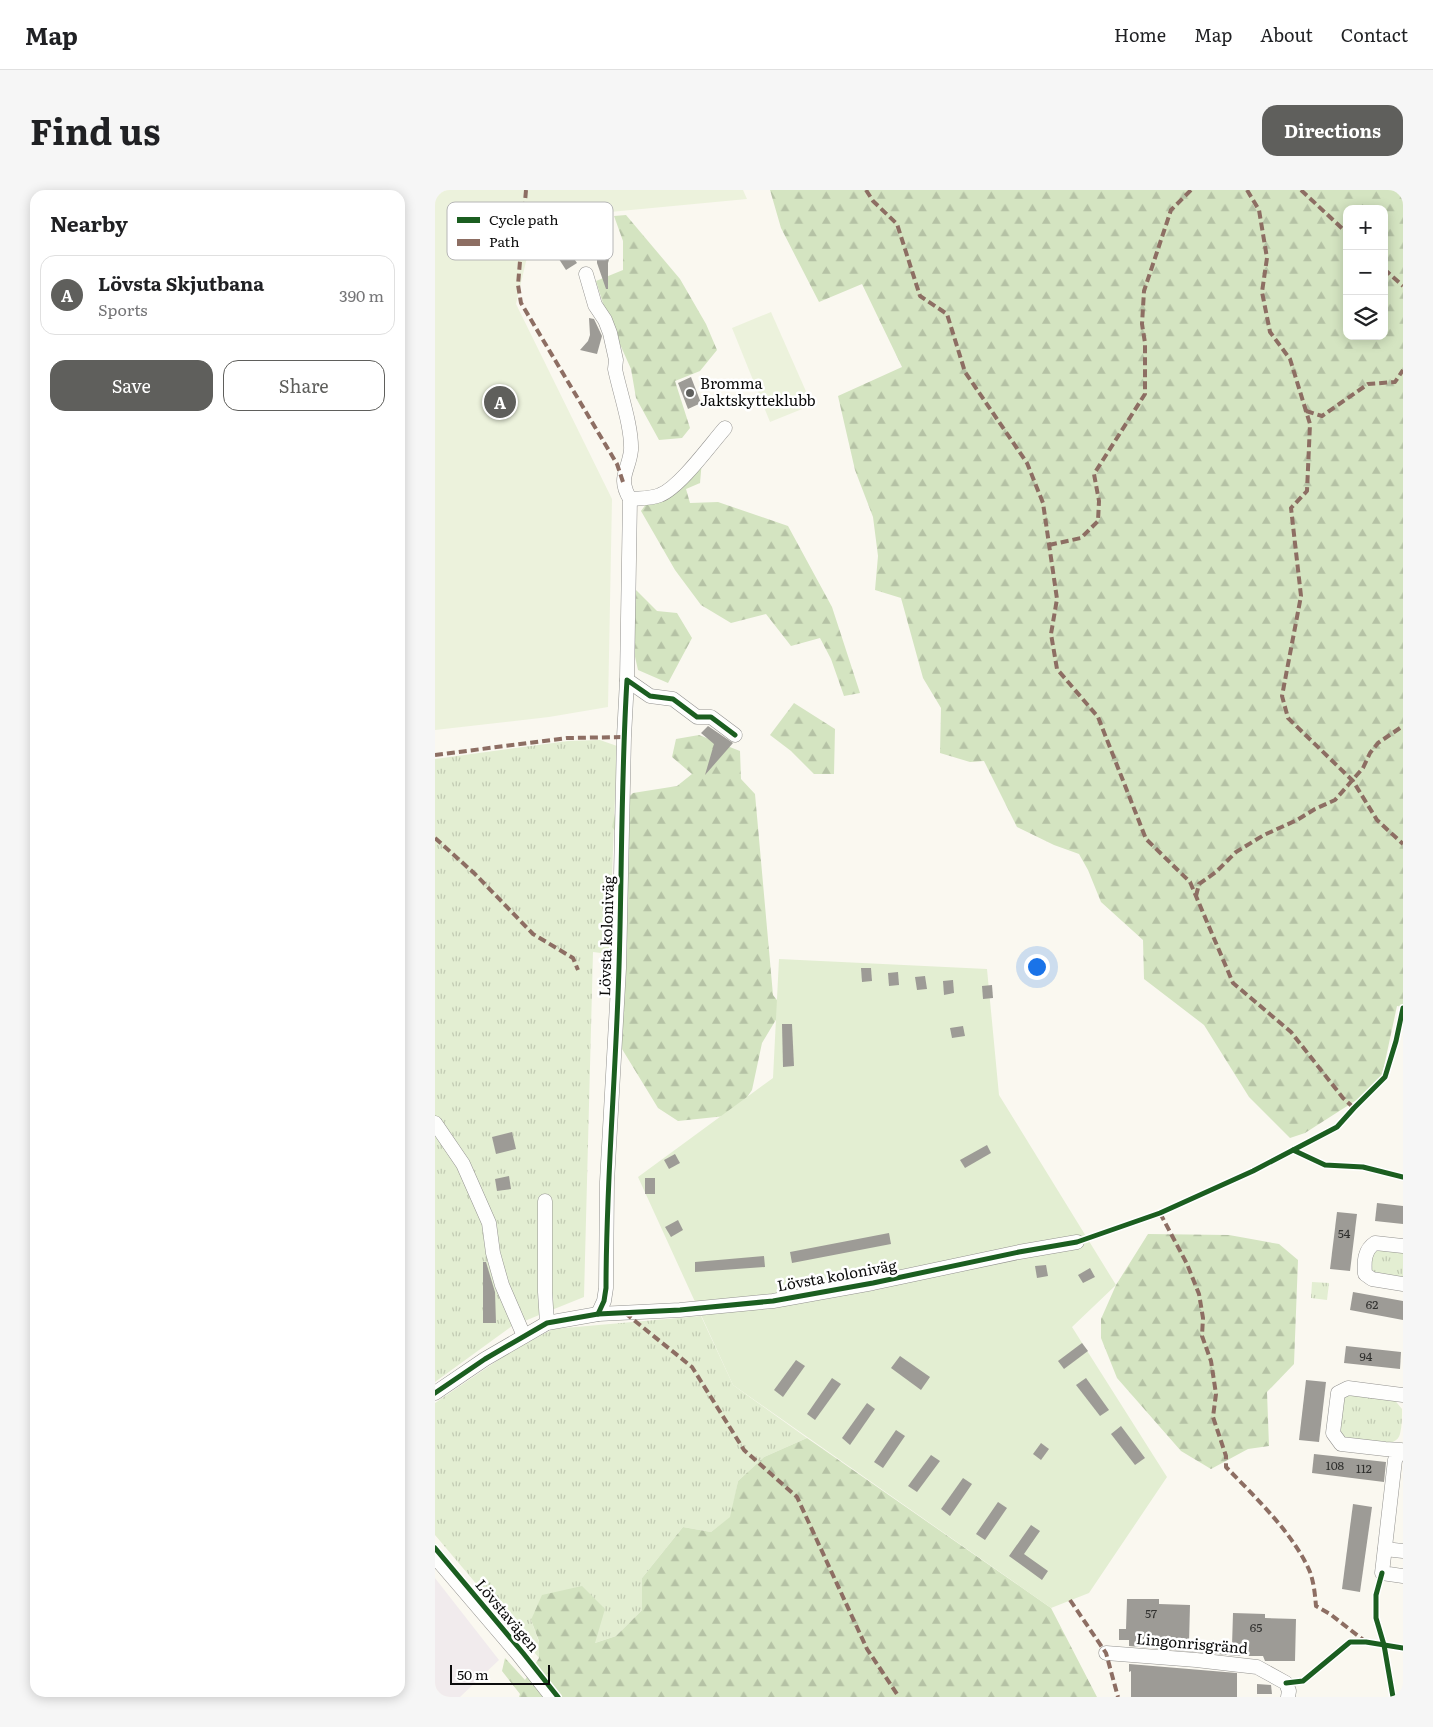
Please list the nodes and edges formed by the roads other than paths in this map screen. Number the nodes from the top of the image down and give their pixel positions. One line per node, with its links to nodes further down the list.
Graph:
1 (586, 274): 3 (street, Lövsta koloniväg)
2 (725, 428): 3 (street)
3 (629, 499): 4 (street, Lövsta koloniväg)
4 (627, 680): 5 (street); 7 (street, Lövsta koloniväg)
5 (735, 735)
6 (603, 1104): 7 (street)
7 (611, 1116): 13 (street, Lövsta koloniväg)
8 (435, 1123): 15 (street)
9 (545, 1201): 14 (street)
10 (1077, 1242): 13 (street, Lövsta koloniväg)
11 (1403, 1246): 12 (street)
12 (1403, 1284)
13 (598, 1314): 14 (street, Lövsta koloniväg)
14 (547, 1323): 15 (street, Lövsta koloniväg)
15 (524, 1336): 16 (street, Lövsta koloniväg)
16 (435, 1393)
17 (1403, 1395): 19 (street)
18 (1403, 1436): 19 (street)
19 (1402, 1450): 20 (street)
20 (1385, 1548): 21 (street); 23 (street)
21 (1403, 1551)
22 (435, 1557): 25 (street, Lövstavägen)
23 (1403, 1576)
24 (1106, 1654): 26 (street, Lingonrisgränd)
25 (552, 1697)
26 (1288, 1697)

